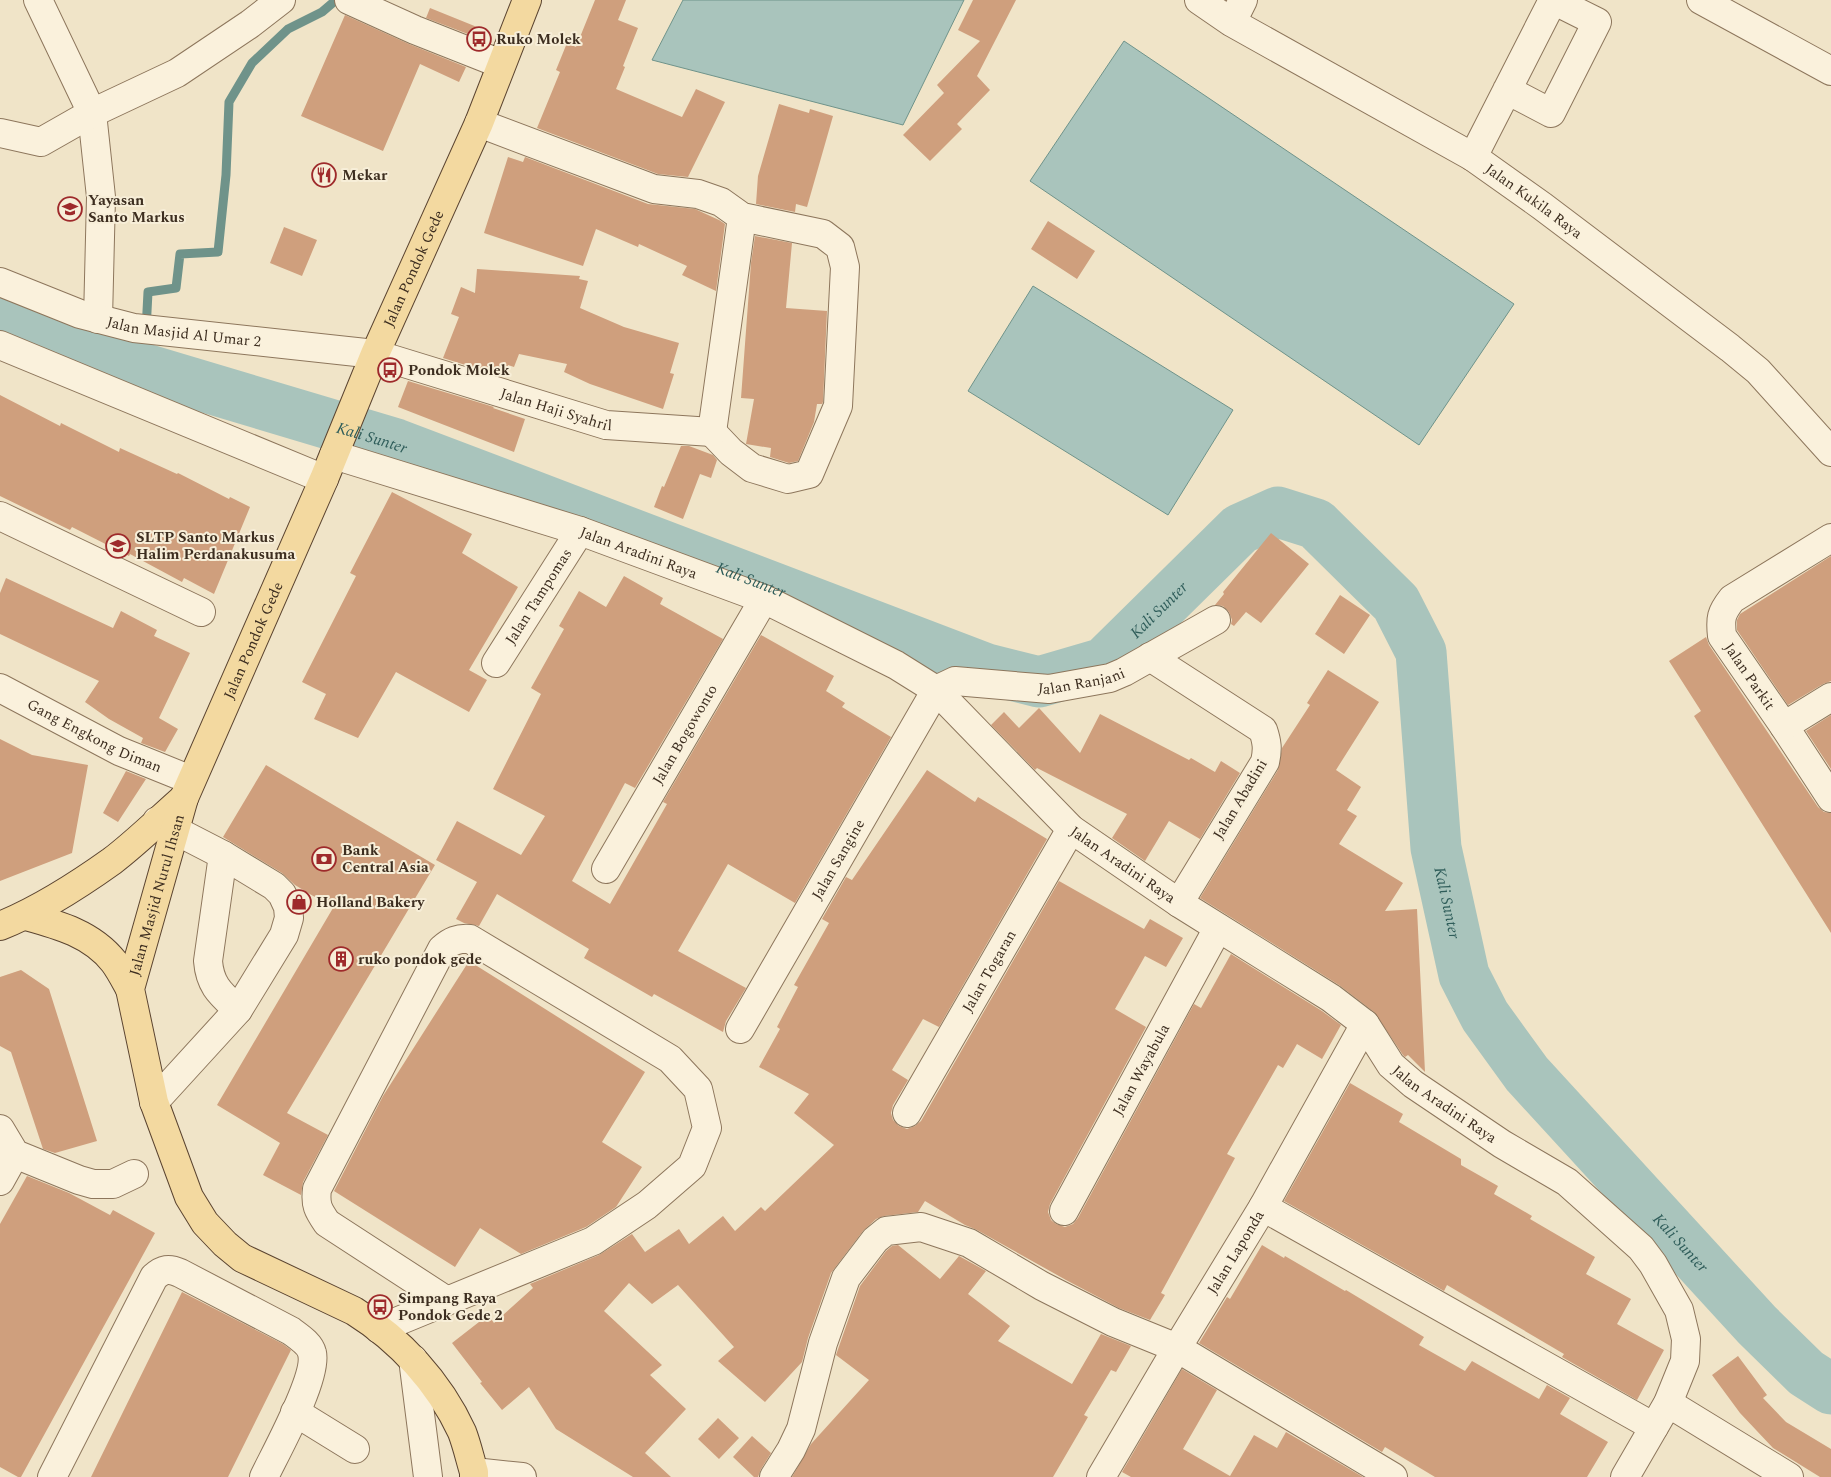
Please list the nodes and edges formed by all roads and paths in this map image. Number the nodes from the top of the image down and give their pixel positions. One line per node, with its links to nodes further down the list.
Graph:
1 (38, 0): 11 (street)
2 (282, 0): 11 (street)
3 (527, 0): 8 (main road, Jalan Pondok Gede)
4 (1199, 0): 7 (street, Jalan Kukila Raya)
5 (1701, 0): 9 (street)
6 (360, 5): 8 (street)
7 (1237, 11): 14 (street, Jalan Kukila Raya)
8 (502, 64): 12 (main road, Jalan Pondok Gede)
9 (1831, 71)
10 (1507, 90): 14 (street)
11 (92, 113): 13 (street); 17 (street)
12 (479, 123): 15 (street); 19 (main road, Jalan Pondok Gede)
13 (0, 132)
14 (1472, 157): 21 (street, Jalan Kukila Raya)
15 (742, 217): 20 (street); 20 (street)
16 (0, 282): 17 (street, Jalan Masjid Al Umar 2)
17 (98, 319): 19 (street, Jalan Masjid Al Umar 2)
18 (0, 345): 22 (street, Jalan Aradini Raya)
19 (375, 354): 20 (street, Jalan Haji Syahril); 22 (main road, Jalan Pondok Gede)
20 (712, 432)
21 (1831, 452)
22 (333, 457): 24 (street, Jalan Aradini Raya); 35 (main road, Jalan Pondok Gede)
23 (0, 516): 27 (street)
24 (580, 531): 26 (street, Jalan Aradini Raya); 30 (street, Jalan Tampomas)
25 (1831, 538): 34 (street, Jalan Parkit)
26 (764, 599): 32 (street, Jalan Aradini Raya); 40 (street, Jalan Bogowonto)
27 (201, 612)
28 (1216, 620): 29 (street, Jalan Ranjani)
29 (1150, 657): 32 (street, Jalan Ranjani); 41 (street, Jalan Abadini)
30 (496, 663)
31 (0, 688): 35 (street, Gang Engkong Diman)
32 (936, 690): 38 (street, Jalan Aradini Raya); 48 (street, Jalan Sangine)
33 (1831, 697): 34 (street)
34 (1784, 726): 36 (street, Jalan Parkit)
35 (188, 789): 37 (main road, Jalan Pondok Gede)
36 (1831, 798)
37 (166, 825): 39 (street); 42 (main road, Jalan Pondok Gede); 45 (main road, Jalan Masjid Nurul Ihsan)
38 (1071, 828): 41 (street, Jalan Aradini Raya); 50 (street, Jalan Togaran)
39 (223, 855): 46 (street); 46 (street)
40 (606, 869)
41 (1179, 903): 44 (street, Jalan Aradini Raya)
42 (26, 916): 43 (main road, Jalan Pondok Gede); 45 (main road)
43 (0, 926)
44 (1218, 928): 47 (street, Jalan Aradini Raya); 56 (street, Jalan Wayabula)
45 (130, 989): 49 (main road, Jalan Masjid Nurul Ihsan)
46 (238, 1010): 49 (street)
47 (1364, 1024): 55 (street, Jalan Laponda); 61 (street, Jalan Aradini Raya)
48 (740, 1029)
49 (154, 1102): 58 (main road, Jalan Masjid Nurul Ihsan)
50 (907, 1113)
51 (0, 1130): 52 (street)
52 (15, 1154): 53 (street); 54 (street)
53 (134, 1174)
54 (0, 1181)
55 (1263, 1207): 59 (street, Jalan Laponda); 63 (street)
56 (1064, 1211)
57 (447, 1301): 57 (street); 58 (street)
58 (379, 1329): 60 (main road, Jalan Masjid Nurul Ihsan)
59 (1176, 1348): 70 (street); 71 (street, Jalan Laponda); 72 (street)
60 (413, 1359): 65 (main road, Jalan Masjid Nurul Ihsan); 68 (street)
61 (1668, 1403): 63 (street, Jalan Aradini Raya); 74 (street)
62 (295, 1412): 64 (street); 66 (street); 67 (street)
63 (1654, 1427): 73 (street, Jalan Aradini Raya)
64 (354, 1449)
65 (474, 1475): 69 (street)
66 (52, 1477)
67 (264, 1477)
68 (428, 1477)
69 (522, 1477)
70 (774, 1477)
71 (1101, 1477)
72 (1393, 1477)
73 (1625, 1477)
74 (1789, 1477)

